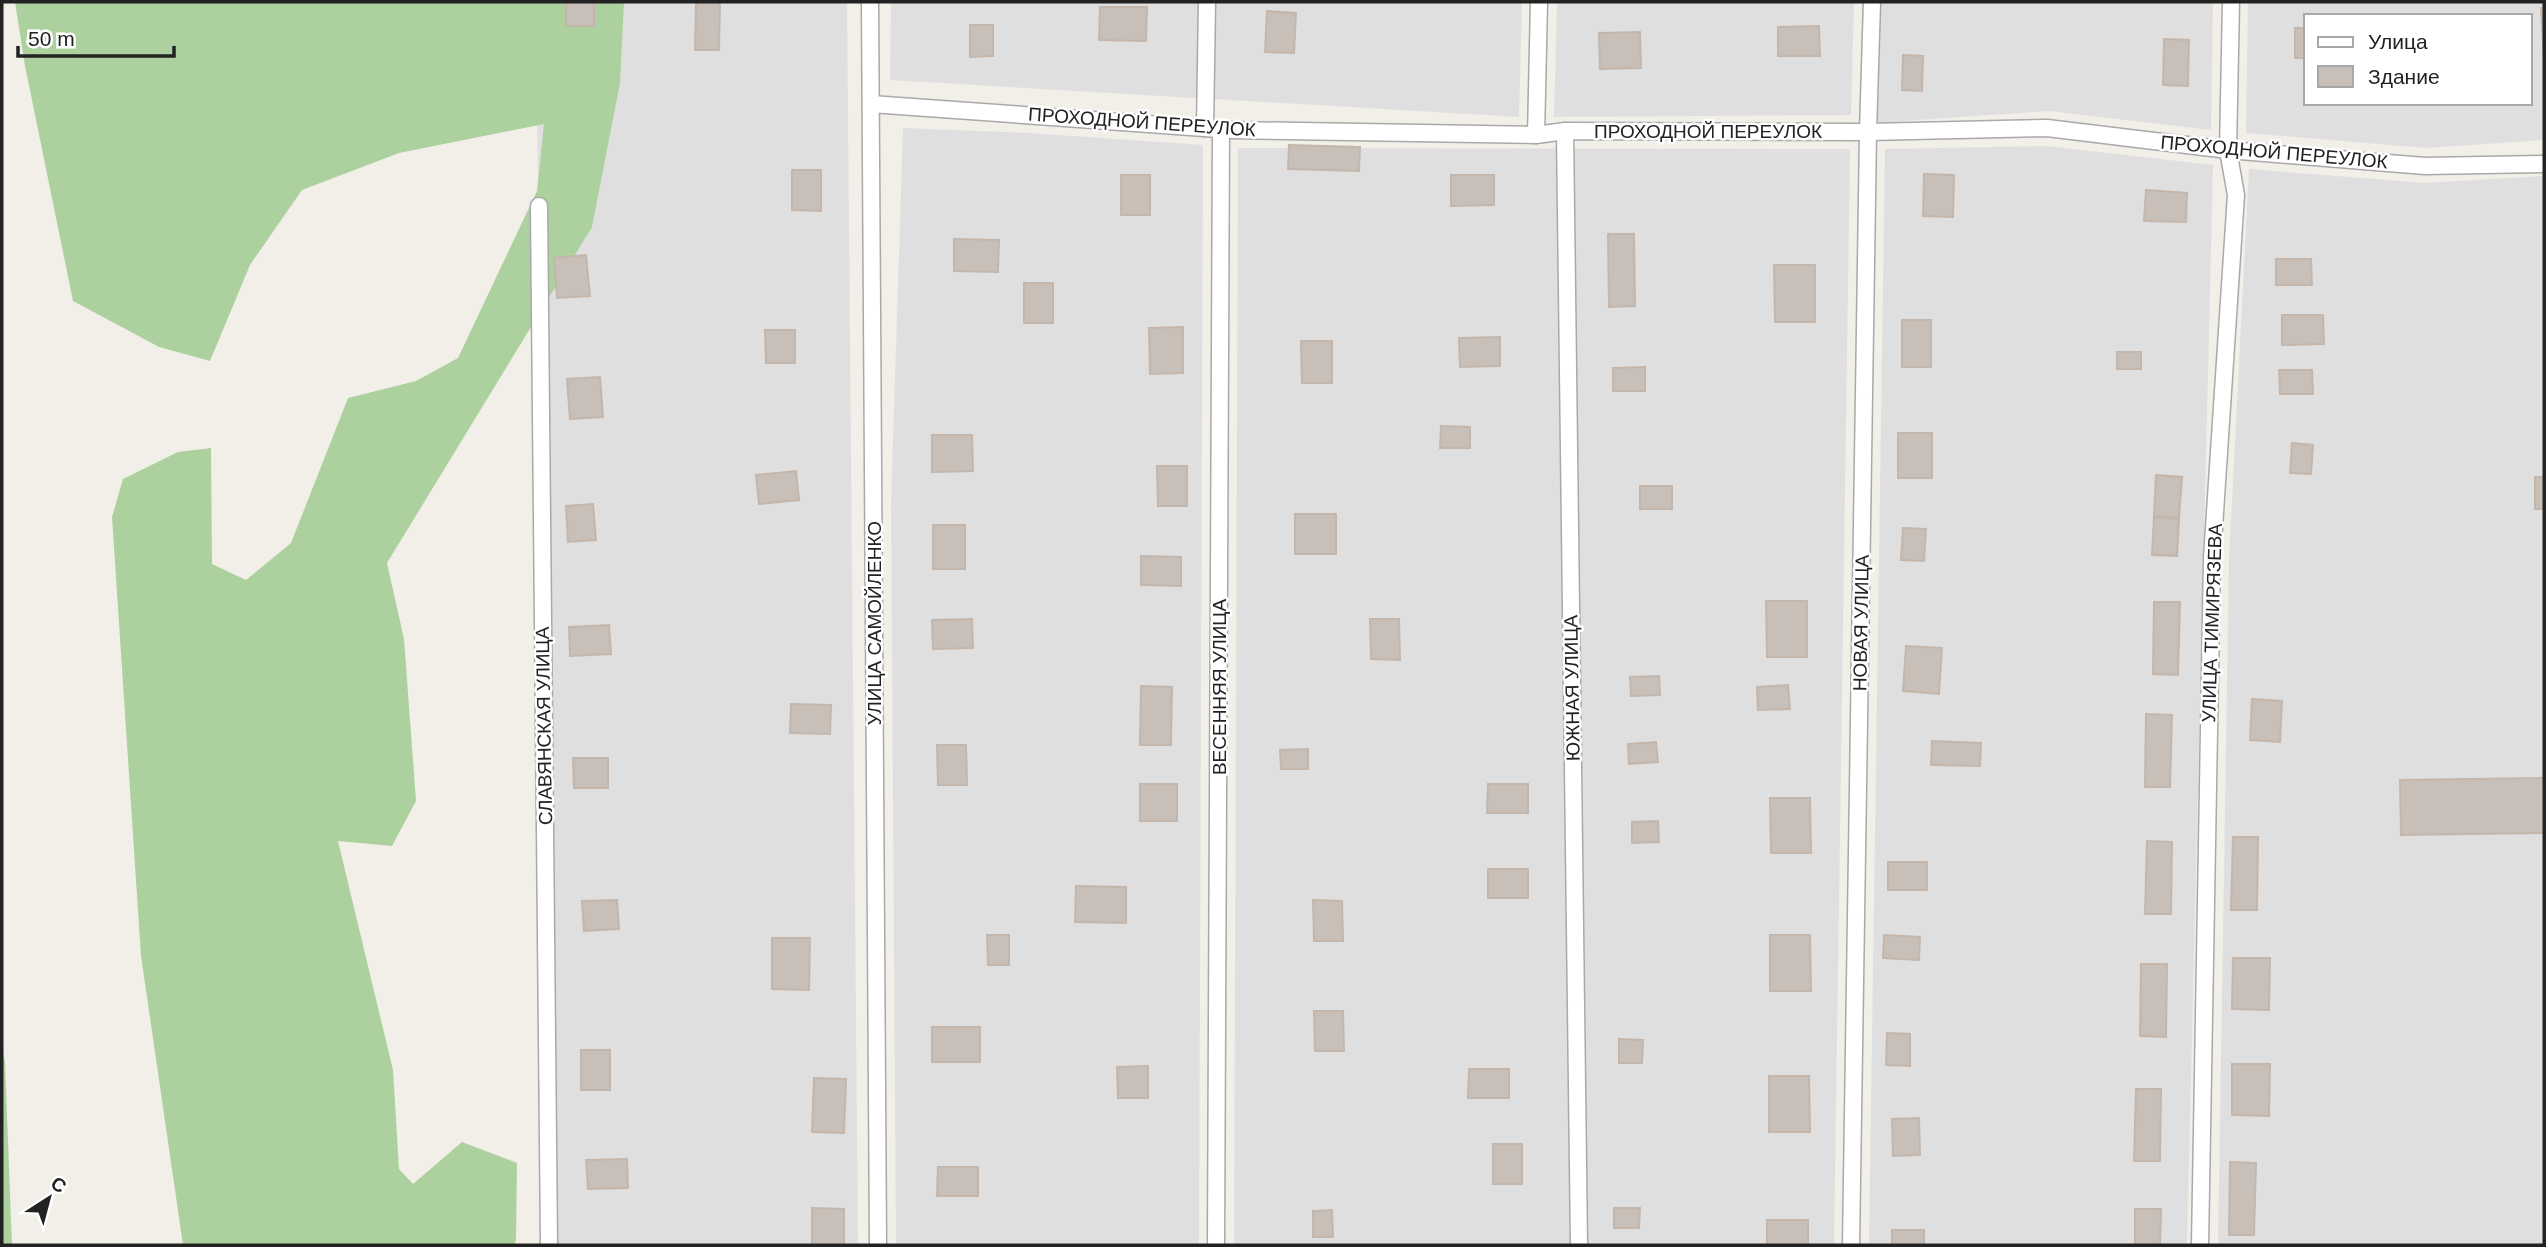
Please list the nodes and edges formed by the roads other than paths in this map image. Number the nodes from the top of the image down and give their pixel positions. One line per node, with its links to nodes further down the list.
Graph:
1 (870, 2): 6 (street, УЛИЦА САМОЙЛЕНКО)
2 (1207, 2): 7 (street, ВЕСЕННЯЯ УЛИЦА)
3 (1539, 2): 10 (street)
4 (1872, 2): 9 (street, НОВАЯ УЛИЦА)
5 (2231, 2): 11 (street, УЛИЦА ТИМИРЯЗЕВА)
6 (871, 104): 7 (street, ПРОХОДНОЙ ПЕРЕУЛОК); 15 (street, УЛИЦА САМОЙЛЕНКО)
7 (1213, 128): 10 (street, ПРОХОДНОЙ ПЕРЕУЛОК); 16 (street, ВЕСЕННЯЯ УЛИЦА)
8 (1565, 131): 9 (street, ПРОХОДНОЙ ПЕРЕУЛОК); 10 (street, ПРОХОДНОЙ ПЕРЕУЛОК); 17 (street, ЮЖНАЯ УЛИЦА)
9 (1868, 132): 11 (street, ПРОХОДНОЙ ПЕРЕУЛОК); 18 (street, НОВАЯ УЛИЦА)
10 (1536, 135)
11 (2228, 150): 12 (street, ПРОХОДНОЙ ПЕРЕУЛОК); 19 (street, УЛИЦА ТИМИРЯЗЕВА)
12 (2544, 164)
13 (539, 206): 14 (street, СЛАВЯНСКАЯ УЛИЦА)
14 (549, 1245)
15 (878, 1245)
16 (1216, 1245)
17 (1580, 1245)
18 (1851, 1245)
19 (2200, 1245)

